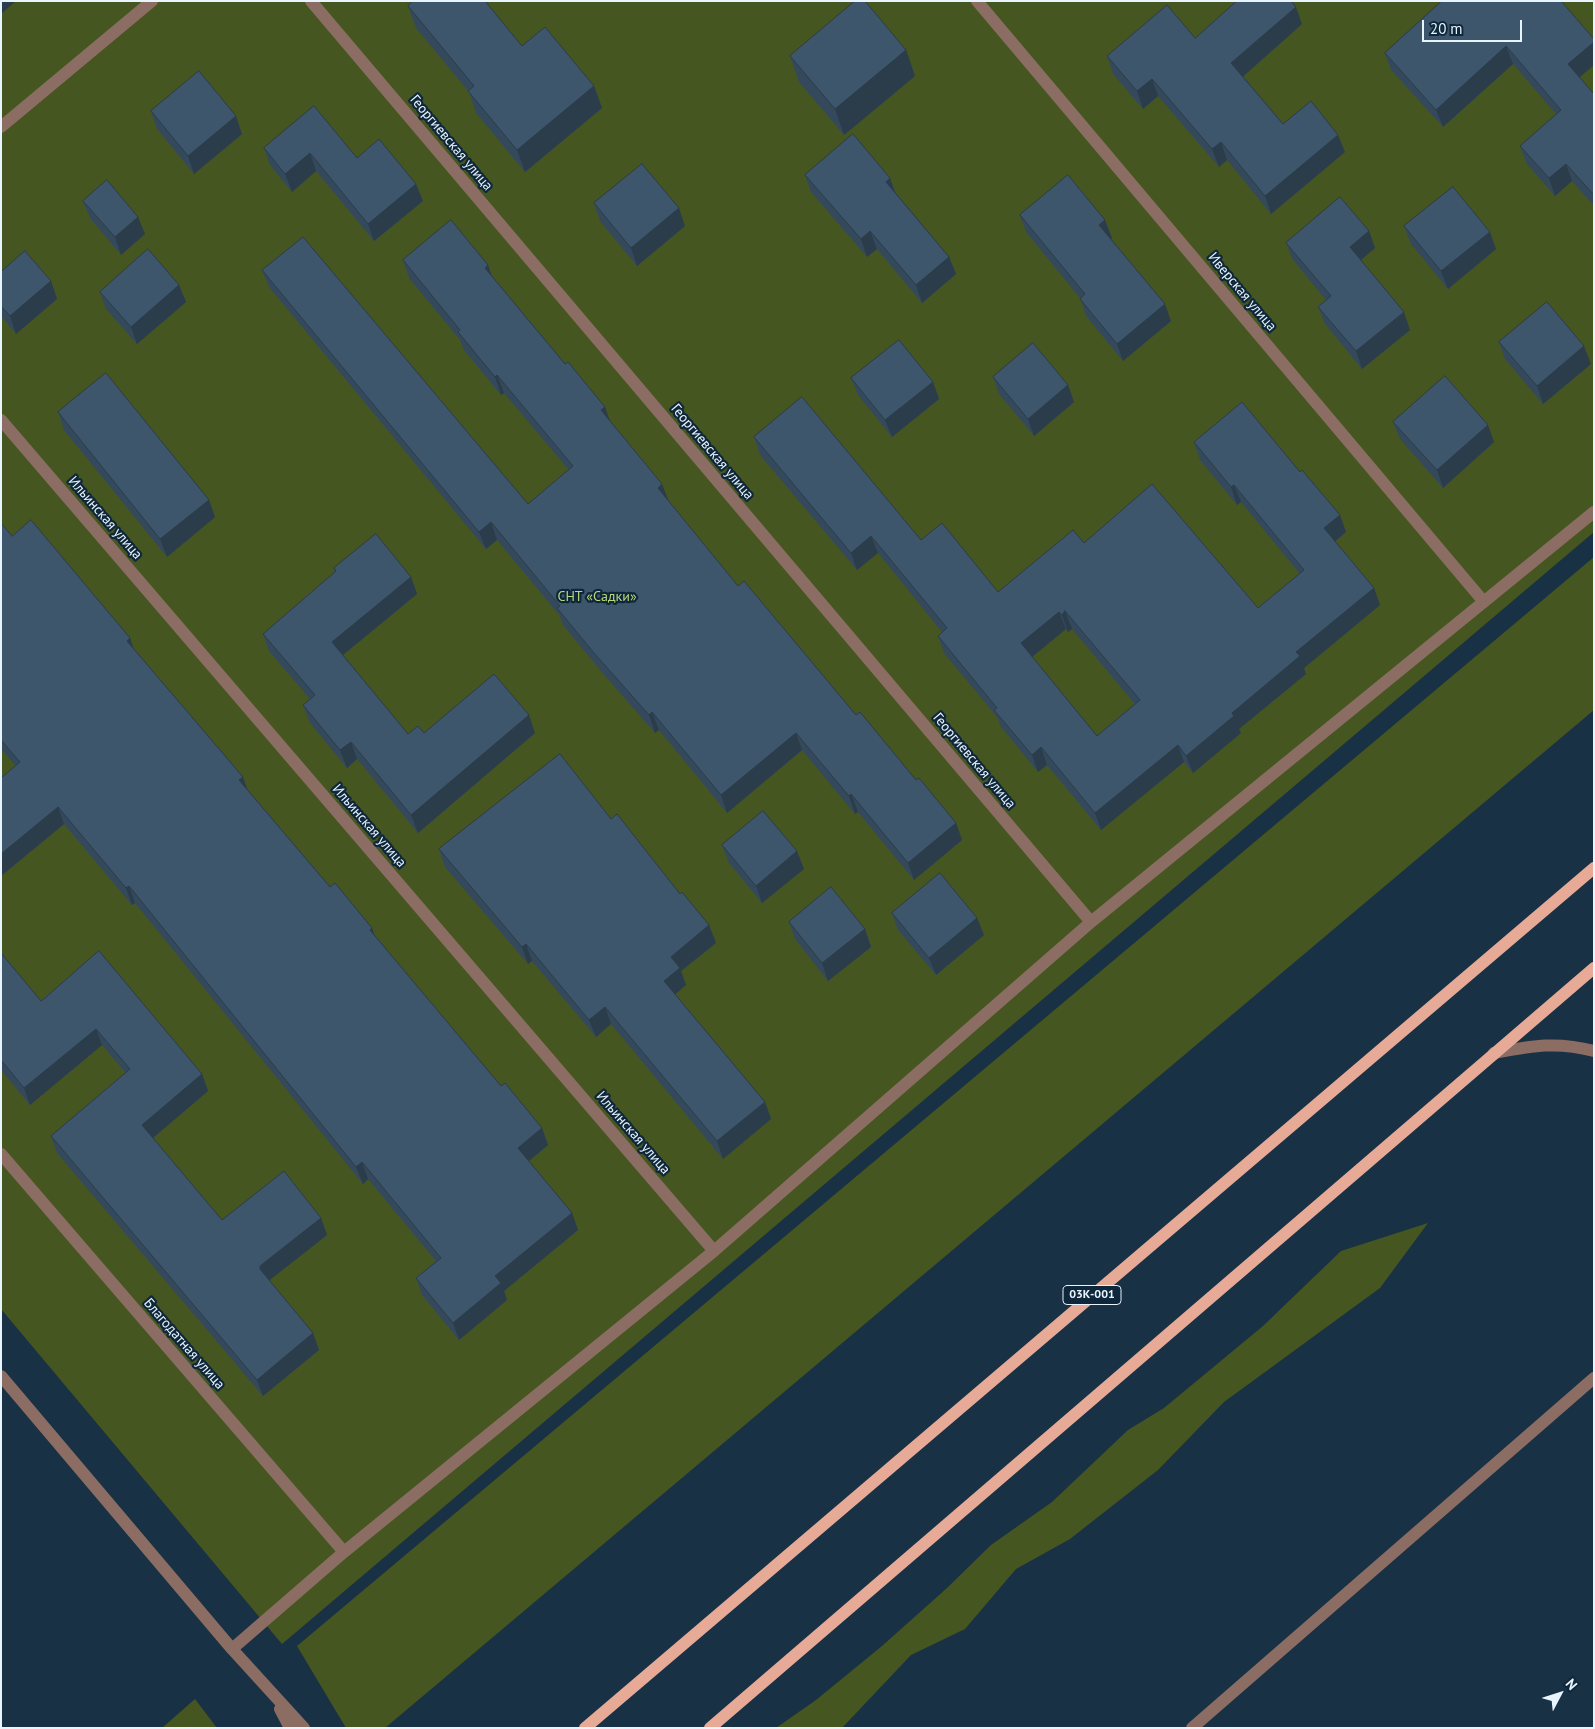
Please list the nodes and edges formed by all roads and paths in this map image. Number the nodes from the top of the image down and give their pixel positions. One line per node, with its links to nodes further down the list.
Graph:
1 (152, 1): 4 (street)
2 (311, 1): 9 (street, Георгиевская улица)
3 (977, 1): 7 (street, Иверская улица)
4 (1, 127)
5 (1, 420): 14 (street, Ильинская улица)
6 (1594, 512): 7 (street)
7 (1484, 602): 9 (street)
8 (1594, 868): 20 (main road, 03К-001)
9 (1091, 922): 14 (street)
10 (1594, 968): 12 (main road)
11 (1594, 1050): 12 (street)
12 (1494, 1052): 23 (main road)
13 (1, 1154): 17 (street, Благодатная улица)
14 (714, 1251): 17 (street)
15 (1, 1376): 18 (street)
16 (1594, 1378): 24 (street)
17 (344, 1552): 18 (street)
18 (232, 1649): 19 (street)
19 (274, 1698): 21 (street); 22 (street)
20 (585, 1726)
21 (290, 1728)
22 (304, 1728)
23 (710, 1728)
24 (1192, 1728)

